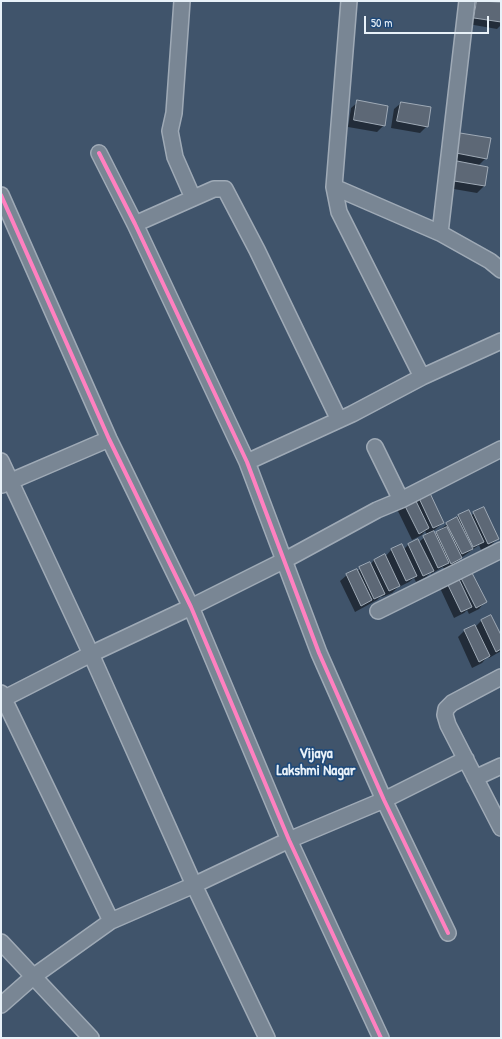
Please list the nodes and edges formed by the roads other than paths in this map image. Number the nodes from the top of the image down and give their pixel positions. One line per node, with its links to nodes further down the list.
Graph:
1 (182, 1): 7 (street)
2 (349, 1): 5 (street)
3 (467, 1): 9 (street)
4 (99, 153): 8 (street)
5 (334, 187): 9 (street); 12 (street)
6 (1, 195): 14 (street)
7 (193, 198): 8 (street); 13 (street)
8 (135, 224): 18 (street)
9 (440, 233): 10 (street)
10 (497, 262)
11 (501, 341): 12 (street)
12 (422, 377): 13 (street)
13 (339, 420): 18 (street)
14 (109, 440): 19 (street); 23 (street)
15 (375, 447): 20 (street)
16 (501, 449): 20 (street)
17 (1, 462): 19 (street)
18 (247, 462): 22 (street)
19 (5, 483): 25 (street)
20 (401, 500): 22 (street)
21 (501, 550): 24 (street)
22 (285, 560): 23 (street); 31 (street)
23 (191, 607): 25 (street); 33 (street)
24 (378, 611)
25 (91, 654): 27 (street); 34 (street)
26 (501, 677): 28 (street)
27 (2, 697): 35 (street)
28 (466, 760): 30 (street); 31 (street)
29 (501, 766): 30 (street)
30 (475, 778): 32 (street)
31 (384, 800): 33 (street); 36 (street)
32 (501, 828)
33 (289, 840): 34 (street); 42 (street)
34 (194, 885): 35 (street); 41 (street)
35 (112, 921): 38 (street)
36 (448, 933)
37 (1, 942): 38 (street)
38 (34, 976): 39 (street); 40 (street)
39 (1, 1005)
40 (91, 1038)
41 (267, 1038)
42 (381, 1038)

